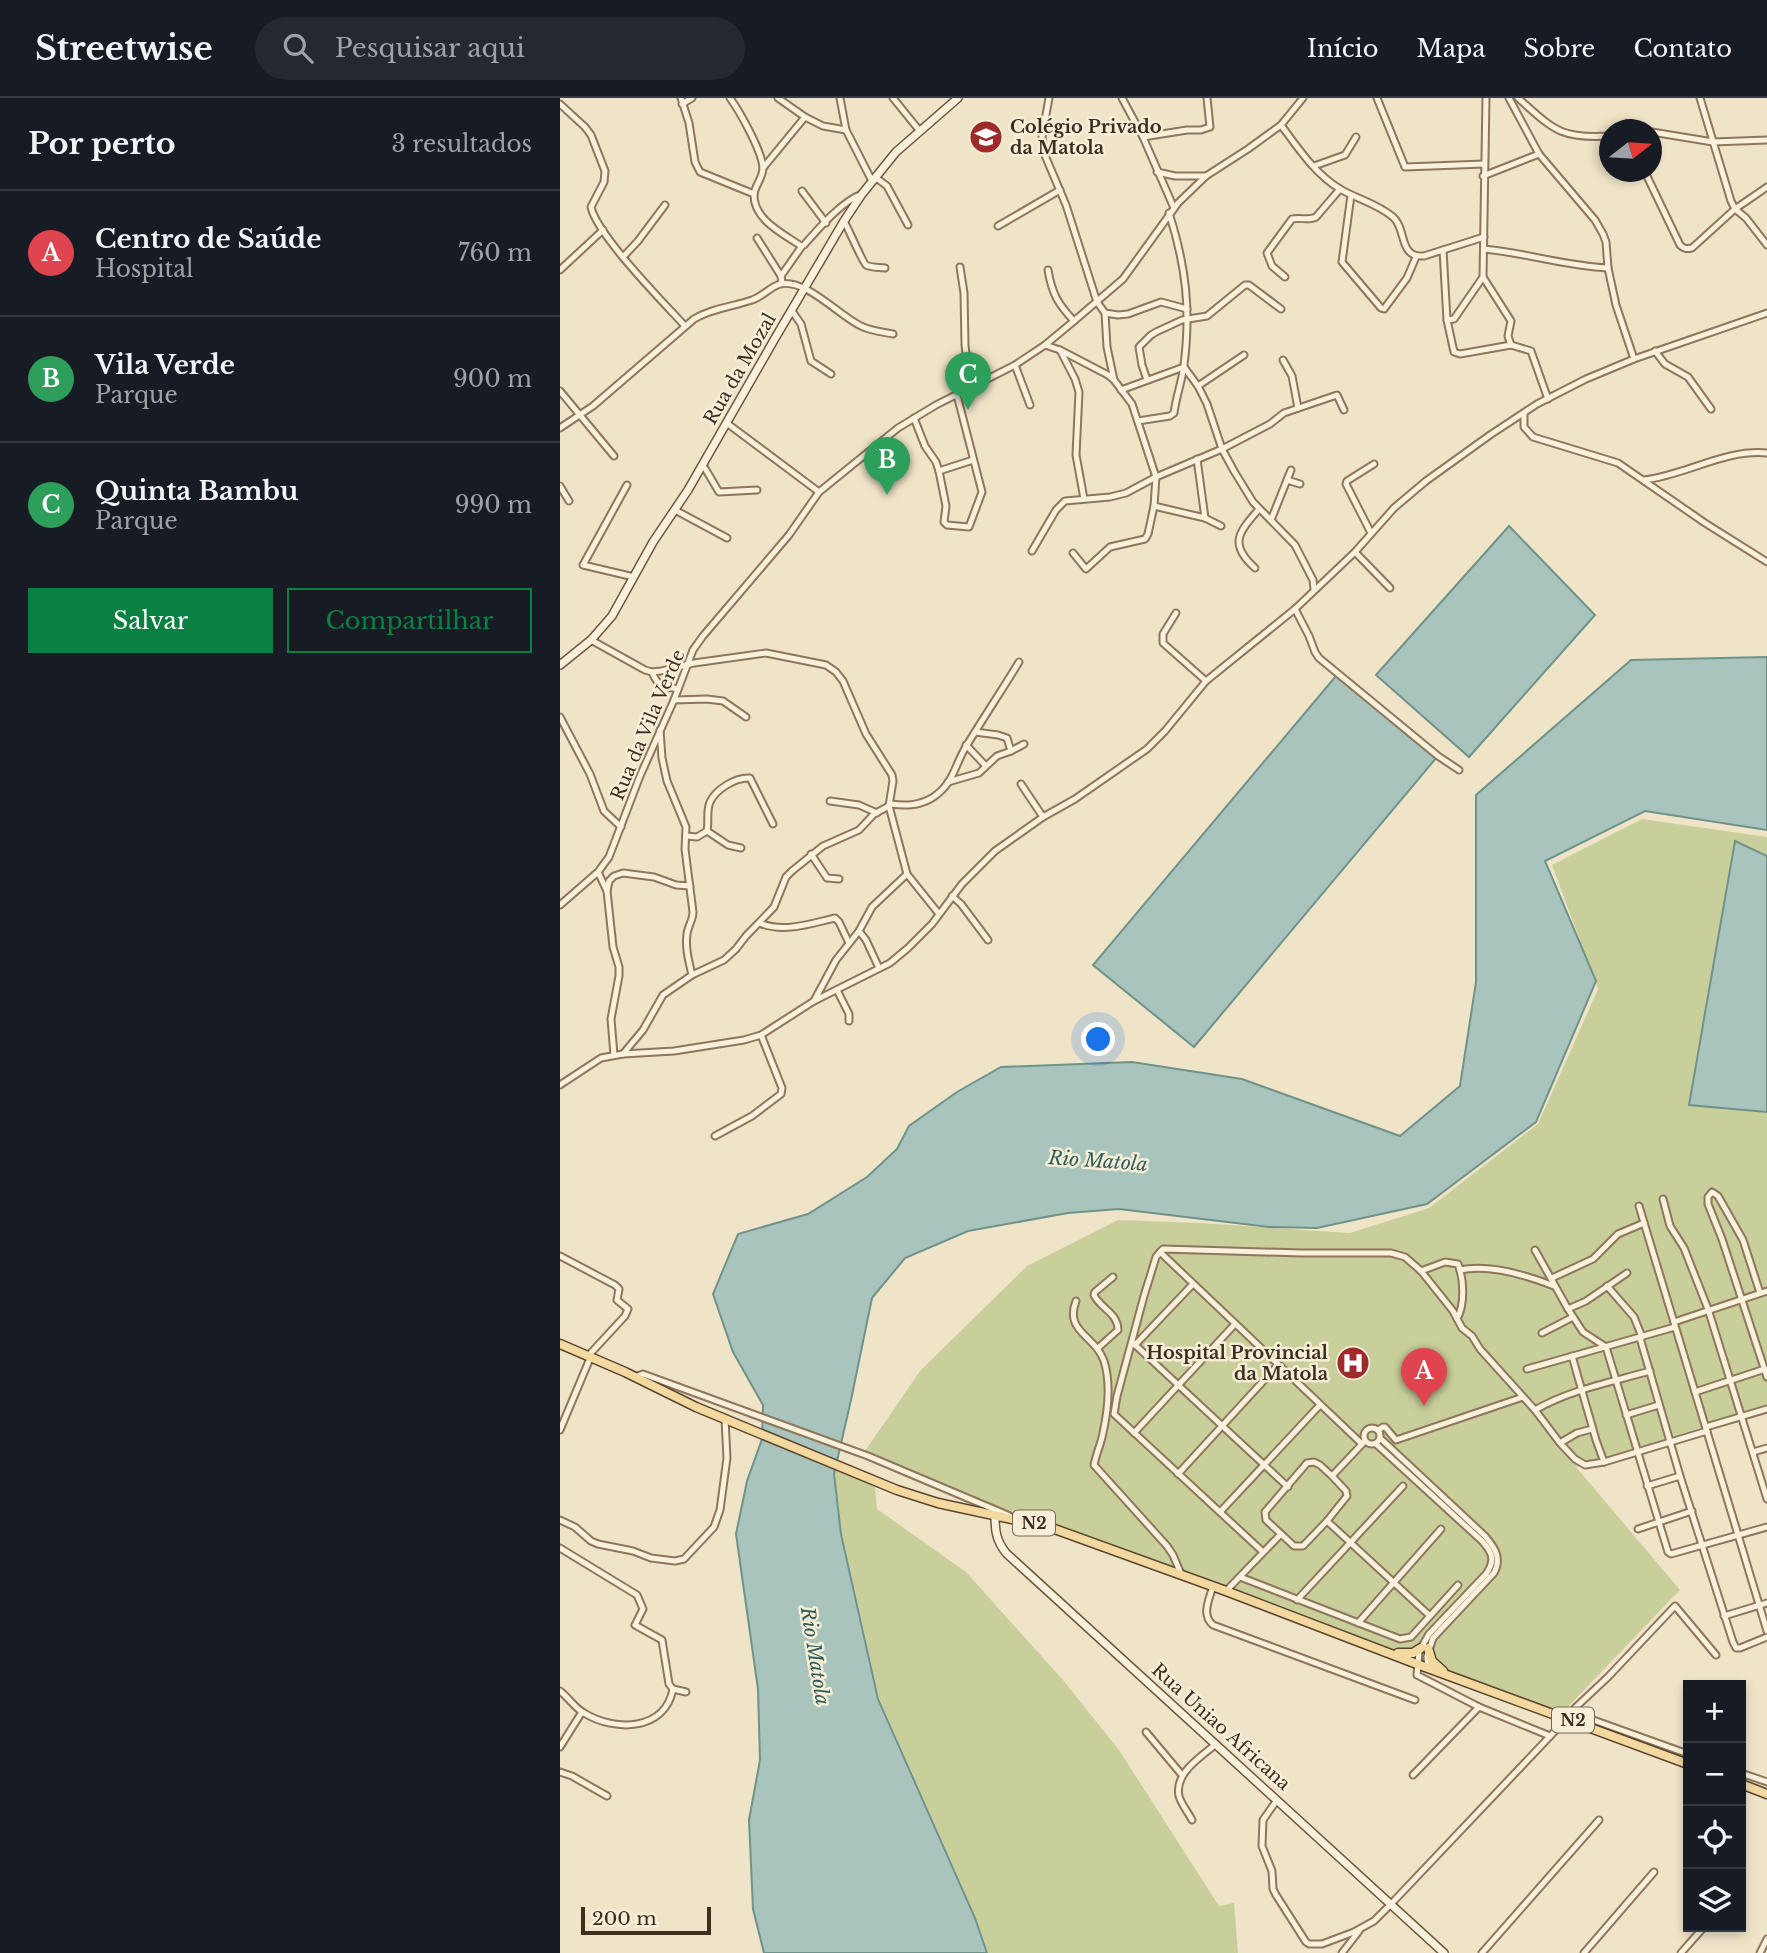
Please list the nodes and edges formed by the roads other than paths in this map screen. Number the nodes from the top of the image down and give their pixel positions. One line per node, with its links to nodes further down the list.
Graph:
1 (692, 98): 16 (street)
2 (730, 98): 31 (street)
3 (778, 98): 18 (street)
4 (840, 98): 20 (street)
5 (894, 98): 21 (street)
6 (958, 98): 21 (main road, Rua da Mozal)
7 (1049, 98): 39 (street)
8 (1122, 98): 24 (street)
9 (1207, 98): 24 (street)
10 (1303, 98): 19 (street, Rua da Vila Verde)
11 (1377, 98): 29 (street)
12 (1486, 98): 29 (street)
13 (1508, 98): 28 (street)
14 (1518, 98): 23 (street)
15 (1700, 98): 27 (street)
16 (682, 101): 41 (street)
17 (560, 104): 51 (street)
18 (806, 117): 20 (street); 31 (street)
19 (1281, 125): 30 (street); 33 (street, Rua da Vila Verde)
20 (846, 130): 35 (street)
21 (919, 130): 35 (main road, Rua da Mozal)
22 (1662, 134): 27 (street)
23 (1599, 136)
24 (1143, 137): 32 (street)
25 (1356, 137): 30 (street)
26 (1767, 140): 27 (street)
27 (1713, 142): 45 (street)
28 (1539, 154): 34 (street); 62 (street)
29 (1484, 164): 34 (street)
30 (1314, 166): 38 (street)
31 (763, 168): 41 (street)
32 (1157, 172): 33 (street); 46 (street)
33 (1206, 176): 46 (street, Rua da Vila Verde)
34 (1483, 176): 52 (street)
35 (874, 179): 42 (main road, Rua da Mozal); 49 (street)
36 (1650, 182): 45 (street)
37 (1767, 187): 45 (street)
38 (1340, 189): 43 (street); 66 (street)
39 (1060, 190): 50 (street); 70 (street)
40 (803, 191): 48 (street)
41 (754, 194): 55 (street)
42 (862, 194): 47 (main road, Rua da Mozal); 48 (street)
43 (1351, 195): 59 (street); 59 (street)
44 (665, 205): 58 (street)
45 (1735, 209): 54 (street)
46 (1172, 210): 70 (street, Rua da Vila Verde); 75 (street)
47 (844, 221): 61 (street); 69 (main road, Rua da Mozal)
48 (826, 223): 55 (street)
49 (908, 225)
50 (998, 226)
51 (603, 230): 58 (street); 63 (street)
52 (1484, 237): 56 (street); 57 (street)
53 (757, 238): 65 (street)
54 (1767, 244)
55 (802, 246): 65 (street)
56 (1484, 249): 62 (street); 67 (street)
57 (1443, 250): 59 (street); 76 (street)
58 (623, 257): 78 (street)
59 (1416, 257)
60 (960, 267): 93 (street)
61 (885, 268)
62 (1608, 268): 85 (street)
63 (560, 270)
64 (1048, 270): 77 (street)
65 (781, 276): 68 (street)
66 (1285, 277)
67 (1483, 277): 76 (street); 81 (street)
68 (782, 284): 69 (street); 78 (street)
69 (805, 289): 72 (main road, Rua da Mozal); 79 (street)
70 (1097, 302): 73 (street); 77 (street, Rua da Vila Verde)
71 (1280, 309): 75 (street)
72 (792, 311): 89 (street); 106 (main road, Rua da Mozal)
73 (1105, 313): 75 (street); 90 (street)
74 (1767, 313): 83 (street)
75 (1186, 316): 88 (street); 91 (street)
76 (1447, 320): 81 (street)
77 (1074, 321): 80 (street, Rua da Vila Verde)
78 (685, 326): 103 (street)
79 (893, 334)
80 (1045, 345): 82 (street); 87 (street, Rua da Vila Verde)
81 (1511, 345): 97 (street)
82 (1060, 351): 90 (street); 125 (street)
83 (1655, 351): 85 (street); 100 (street)
84 (1244, 355): 92 (street)
85 (1634, 359): 97 (street)
86 (1283, 360): 99 (street)
87 (1015, 365): 93 (street, Rua da Vila Verde); 98 (street)
88 (1184, 367): 91 (street); 92 (street); 105 (street)
89 (831, 374)
90 (1114, 380): 94 (street)
91 (1147, 380): 94 (street)
92 (1198, 386): 108 (street)
93 (970, 388): 96 (street, Rua da Vila Verde)
94 (1121, 390): 105 (street)
95 (560, 391): 103 (street)
96 (957, 395): 104 (street, Rua da Vila Verde); 112 (street)
97 (1548, 399): 102 (street)
98 (1030, 405)
99 (1298, 408): 101 (street); 108 (street)
100 (1711, 409)
101 (1344, 410)
102 (1524, 413): 119 (street); 133 (street)
103 (581, 415): 107 (street); 110 (street)
104 (914, 418): 116 (street); 124 (street, Rua da Vila Verde)
105 (1138, 421): 117 (street)
106 (728, 424): 114 (main road, Rua da Mozal); 124 (street)
107 (560, 428)
108 (1222, 449): 111 (street); 128 (street)
109 (1767, 453): 119 (street)
110 (614, 456)
111 (1198, 459): 117 (street); 130 (street)
112 (974, 460): 116 (street); 116 (street)
113 (1374, 464): 133 (street)
114 (703, 465): 123 (street); 129 (main road, Rua da Mozal)
115 (1291, 470): 118 (street)
116 (939, 471)
117 (1156, 477): 125 (street); 127 (street)
118 (1287, 480): 120 (street); 131 (street)
119 (1644, 480): 138 (street)
120 (1300, 484)
121 (627, 485): 140 (street)
122 (560, 486): 126 (street)
123 (757, 490)
124 (819, 492): 150 (street, Rua da Vila Verde)
125 (1084, 499): 135 (street)
126 (569, 501)
127 (1154, 506): 130 (street); 137 (street)
128 (1259, 509): 131 (street); 139 (street)
129 (675, 510): 134 (street); 140 (main road, Rua da Mozal)
130 (1205, 518): 132 (street)
131 (1270, 520): 141 (street)
132 (1221, 526)
133 (1371, 533): 136 (street)
134 (727, 538)
135 (1032, 551)
136 (1355, 552): 142 (street); 143 (street)
137 (1073, 553)
138 (1767, 562)
139 (1255, 568)
140 (634, 577): 147 (main road, Rua da Mozal)
141 (1313, 580): 142 (street); 144 (street)
142 (1323, 583): 144 (street)
143 (1390, 588)
144 (1314, 589): 145 (street)
145 (1295, 609): 152 (street); 163 (street)
146 (1176, 613): 152 (street)
147 (591, 640): 149 (main road, Rua da Mozal); 151 (street)
148 (1019, 662): 158 (street)
149 (560, 664)
150 (687, 665): 151 (street); 153 (street, Rua da Vila Verde); 167 (street)
151 (652, 672): 153 (street)
152 (1206, 681): 169 (street)
153 (678, 689): 154 (street, Rua da Vila Verde)
154 (674, 699): 156 (street); 157 (street, Rua da Vila Verde)
155 (560, 717): 171 (street)
156 (746, 718)
157 (660, 728): 171 (street, Rua da Vila Verde); 173 (street)
158 (975, 732): 160 (street); 161 (street)
159 (1024, 744): 161 (street)
160 (966, 745): 162 (street); 164 (street)
161 (1011, 751): 162 (street)
162 (986, 765): 164 (street)
163 (1459, 770)
164 (948, 782): 167 (street)
165 (1021, 784): 169 (street)
166 (830, 801): 168 (street)
167 (890, 805): 168 (street); 177 (street)
168 (877, 813): 175 (street)
169 (1043, 817): 181 (street)
170 (773, 824): 172 (street)
171 (621, 827): 176 (street, Rua da Vila Verde)
172 (707, 831): 173 (street); 174 (street)
173 (686, 836): 179 (street)
174 (741, 848)
175 (811, 854): 178 (street); 184 (street)
176 (598, 872): 180 (street); 182 (street, Rua da Vila Verde)
177 (907, 874): 183 (street); 185 (street)
178 (839, 879)
179 (690, 886): 180 (street); 189 (street)
180 (607, 891): 195 (street)
181 (952, 896): 183 (street); 186 (street)
182 (560, 905)
183 (939, 914): 188 (street)
184 (759, 923): 187 (street); 189 (street)
185 (859, 931): 187 (street); 188 (street)
186 (988, 940)
187 (849, 943): 191 (street)
188 (879, 968): 190 (street)
189 (692, 975): 194 (street)
190 (837, 990): 191 (street); 192 (street)
191 (814, 1000): 193 (street)
192 (849, 1021)
193 (761, 1035): 194 (street); 197 (street)
194 (623, 1054): 195 (street)
195 (614, 1055): 196 (street)
196 (560, 1084)
197 (715, 1136)
198 (1663, 1199): 216 (street)
199 (1639, 1206): 200 (street)
200 (1644, 1223): 208 (street); 220 (street)
201 (1535, 1250): 208 (street)
202 (1160, 1252): 205 (street); 209 (street); 224 (street)
203 (560, 1256): 227 (street)
204 (1460, 1270): 205 (street); 210 (street); 218 (street)
205 (1421, 1271): 218 (street)
206 (1627, 1273): 211 (street)
207 (1113, 1277): 225 (street)
208 (1552, 1278): 210 (street)
209 (1193, 1284): 219 (street); 224 (street)
210 (1554, 1286): 215 (street)
211 (1607, 1286): 215 (street); 222 (street)
212 (1764, 1292): 213 (street); 213 (street)
213 (1742, 1299): 216 (street); 231 (street)
214 (1076, 1301): 225 (street)
215 (1567, 1309): 217 (street)
216 (1708, 1309): 220 (street); 236 (street)
217 (1573, 1317): 221 (street); 226 (street)
218 (1457, 1319): 240 (street)
219 (1235, 1324): 229 (street); 237 (street)
220 (1674, 1324): 222 (street); 239 (street)
221 (1542, 1334)
222 (1641, 1338): 226 (street); 232 (street)
223 (560, 1344): 227 (main road, N2)
224 (1134, 1344): 237 (street); 253 (street)
225 (1098, 1348): 287 (street)
226 (1606, 1348): 228 (street); 235 (street)
227 (590, 1356): 233 (main road, N2); 251 (street)
228 (1572, 1356): 230 (street); 238 (street)
229 (1278, 1365): 241 (street); 248 (street)
230 (1527, 1369)
231 (1766, 1369): 234 (street); 236 (street)
232 (1650, 1371): 235 (street); 242 (street)
233 (634, 1377): 247 (main road, N2); 275 (street)
234 (1767, 1377)
235 (1615, 1381): 238 (street); 245 (street)
236 (1731, 1381): 239 (street); 246 (street)
237 (1178, 1385): 248 (street); 253 (street)
238 (1582, 1391): 244 (street); 249 (street)
239 (1695, 1392): 250 (street)
240 (1523, 1397): 244 (street); 252 (street)
241 (1320, 1405): 255 (street); 262 (street)
242 (1660, 1405): 245 (street); 256 (street)
243 (1767, 1409): 246 (street)
244 (1535, 1410): 257 (street)
245 (1626, 1415): 259 (street)
246 (1742, 1417): 250 (street); 260 (street)
247 (725, 1419): 273 (main road, N2); 274 (street)
248 (1223, 1426): 262 (street); 263 (street)
249 (1592, 1429): 257 (street); 261 (street)
250 (1706, 1429): 256 (street); 282 (street)
251 (560, 1430)
252 (1378, 1430): 254 (street); 255 (street)
253 (1134, 1433): 263 (street)
254 (1378, 1441): 255 (street); 301 (street)
255 (1363, 1442): 264 (street)
256 (1671, 1442): 259 (street); 265 (street)
257 (1560, 1443): 261 (street)
258 (1767, 1448): 260 (street)
259 (1636, 1451): 261 (street); 267 (street)
260 (1752, 1452): 269 (street)
261 (1604, 1462)
262 (1264, 1464): 268 (street); 272 (street)
263 (1178, 1474): 272 (street)
264 (1332, 1476): 268 (street); 276 (street)
265 (1681, 1476): 267 (street); 271 (street)
266 (1403, 1486): 283 (street)
267 (1647, 1486): 277 (street)
268 (1287, 1487): 281 (street)
269 (1765, 1489): 270 (street)
270 (1767, 1499)
271 (1692, 1511): 277 (street); 284 (street)
272 (1220, 1512): 286 (street)
273 (995, 1514): 275 (main road, N2); 316 (main road, Rua Uniao Africana)
274 (560, 1520)
275 (1020, 1520): 287 (main road, N2)
276 (1327, 1521): 281 (street); 283 (street)
277 (1658, 1522): 280 (street); 284 (street)
278 (1767, 1527): 282 (street)
279 (1441, 1529): 289 (street)
280 (1638, 1529)
281 (1281, 1534): 286 (street)
282 (1738, 1535): 284 (street); 295 (street)
283 (1351, 1544): 289 (street); 293 (street)
284 (1702, 1545): 297 (street)
285 (560, 1548): 307 (street)
286 (1263, 1552): 288 (street)
287 (1181, 1575): 291 (main road, N2)
288 (1240, 1577): 292 (street); 293 (street)
289 (1394, 1583): 296 (street); 298 (street)
290 (1458, 1585): 296 (street)
291 (1213, 1586): 292 (main road, N2); 310 (street)
292 (1226, 1591): 302 (main road, N2)
293 (1297, 1600): 298 (street)
294 (1767, 1603): 295 (street)
295 (1759, 1605): 297 (street); 299 (street)
296 (1430, 1616): 298 (street)
297 (1724, 1616): 300 (street)
298 (1358, 1623)
299 (1767, 1631)
300 (1767, 1637)
301 (1425, 1648): 302 (main road); 304 (street); 305 (street); 306 (main road)
302 (1388, 1653): 304 (main road, N2)
303 (1716, 1655): 313 (street)
304 (1417, 1664): 305 (main road, N2); 311 (street)
305 (1428, 1668): 306 (main road, N2)
306 (1448, 1675): 313 (main road, N2)
307 (673, 1689): 309 (street); 312 (street)
308 (560, 1691): 312 (street)
309 (686, 1692)
310 (1415, 1700)
311 (1479, 1707): 315 (street); 322 (street)
312 (582, 1712): 317 (street)
313 (1566, 1715): 315 (street); 318 (street); 319 (main road, N2)
314 (1146, 1732): 321 (street)
315 (1550, 1736): 332 (street)
316 (1216, 1744): 321 (street); 328 (main road, Rua Uniao Africana)
317 (560, 1747)
318 (1683, 1752)
319 (1683, 1762)
320 (560, 1772): 327 (street)
321 (1182, 1775): 329 (street)
322 (1413, 1775)
323 (1746, 1775): 324 (street)
324 (1767, 1782)
325 (1746, 1786): 326 (main road)
326 (1767, 1794)
327 (607, 1796)
328 (1277, 1800): 332 (main road, Rua Uniao Africana); 333 (street)
329 (1192, 1820)
330 (1599, 1820): 338 (street)
331 (1654, 1872): 339 (street)
332 (1391, 1904): 333 (street); 337 (main road, Rua Uniao Africana)
333 (1361, 1928): 336 (street)
334 (1700, 1932): 340 (street)
335 (1767, 1939): 341 (street)
336 (1342, 1953)
337 (1444, 1953)
338 (1482, 1953)
339 (1584, 1953)
340 (1681, 1953)
341 (1760, 1953)

